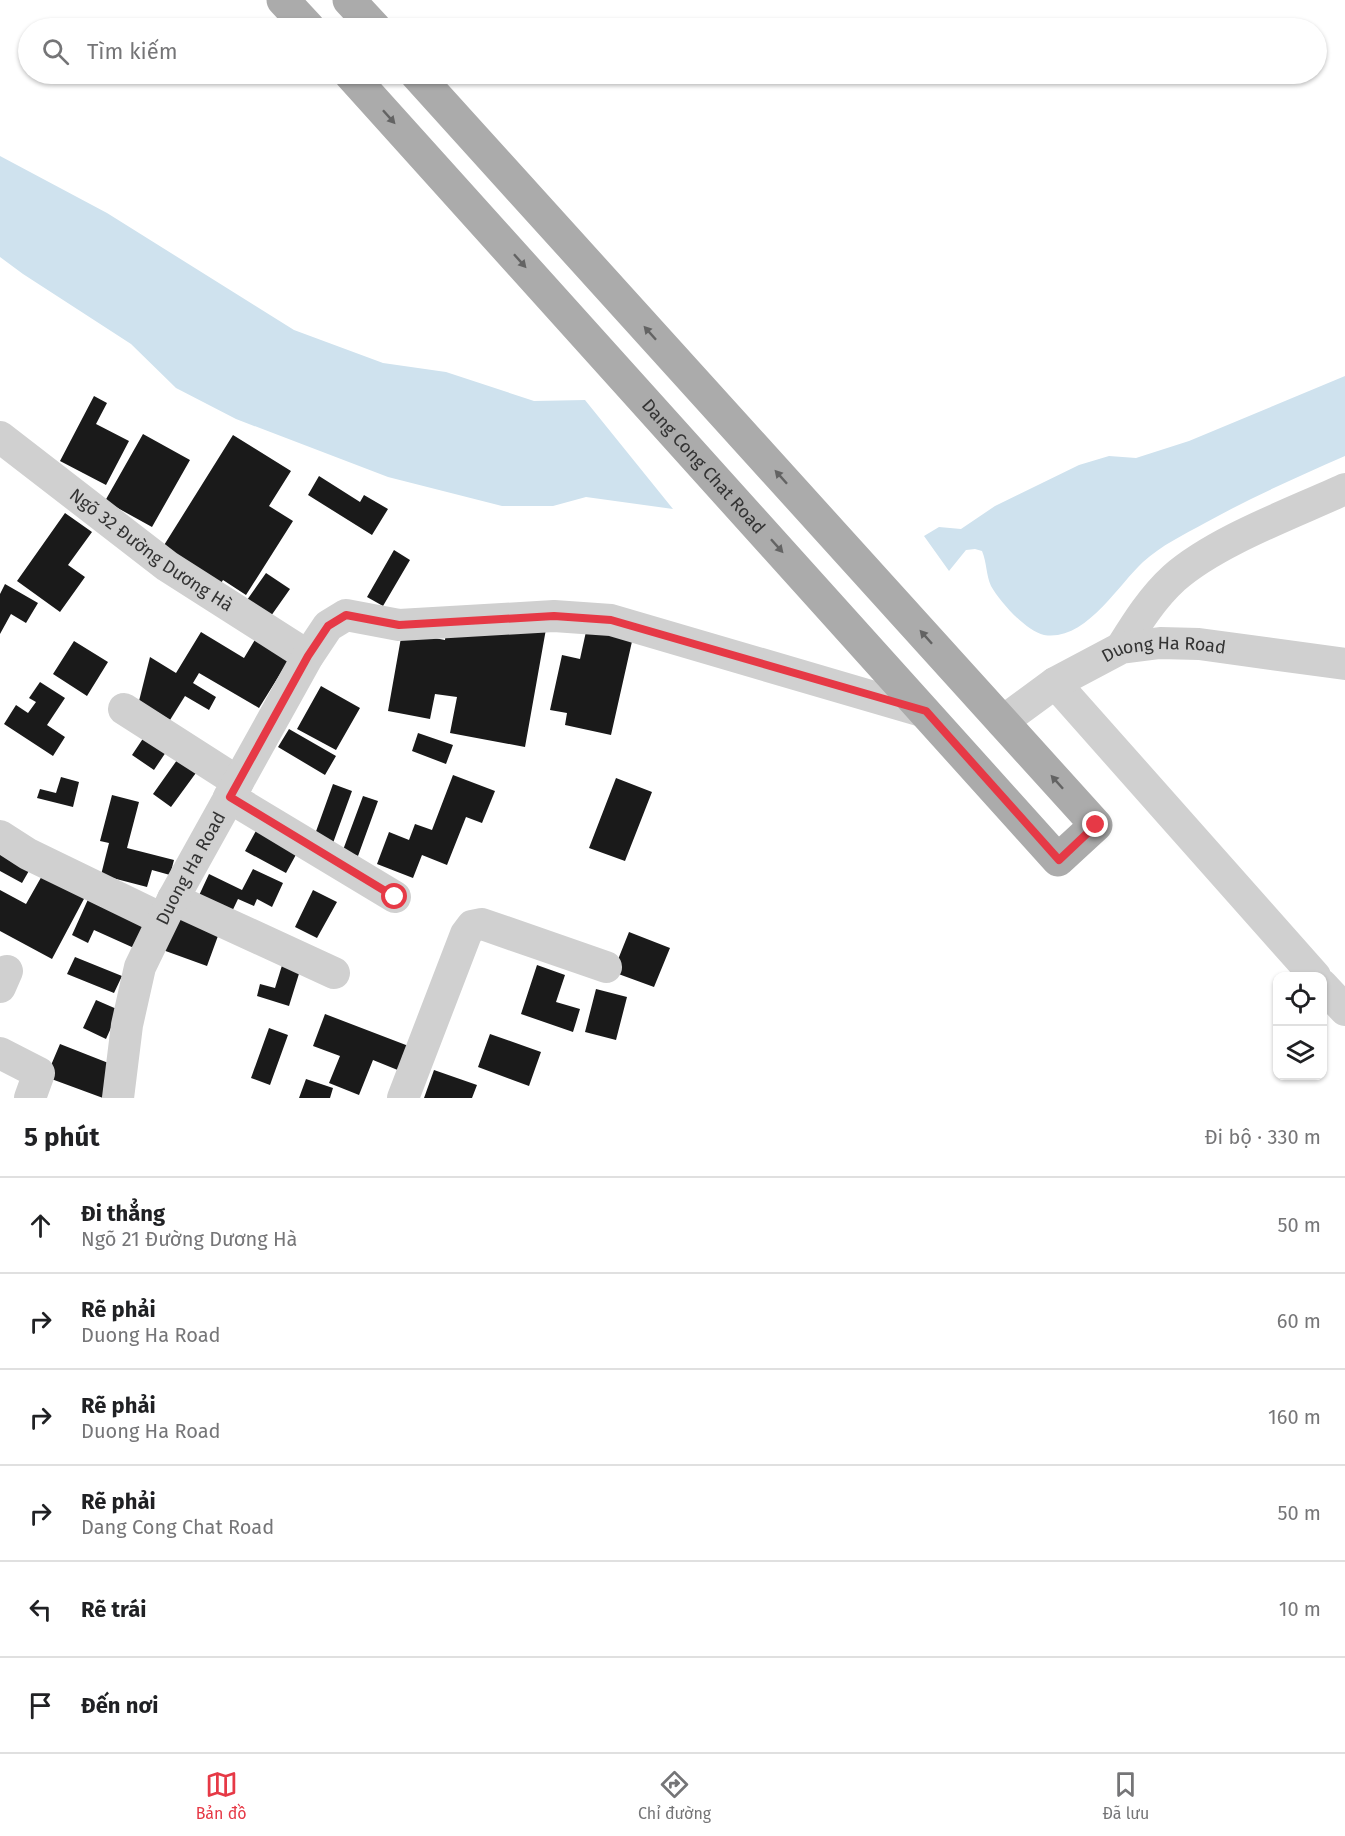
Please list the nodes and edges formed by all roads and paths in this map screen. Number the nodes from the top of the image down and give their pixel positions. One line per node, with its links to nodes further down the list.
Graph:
1 (283, 0): 3 (main road)
2 (349, 0): 4 (main road)
3 (300, 18)
4 (366, 18)
5 (359, 84): 10 (main road, Dang Cong Chat Road, one-way to 10)
6 (425, 84): 9 (main road, one-way to 6)
7 (0, 437): 12 (street, Ngõ 32 Đường Dương Hà)
8 (1345, 489): 11 (street)
9 (838, 540): 10 (main road); 17 (main road, one-way to 9)
10 (798, 570): 16 (main road, Dang Cong Chat Road)
11 (1121, 648): 13 (street, Duong Ha Road); 14 (street, Duong Ha Road)
12 (308, 656): 16 (street, Duong Ha Road); 18 (street, Duong Ha Road)
13 (1345, 664)
14 (1055, 683): 17 (street, Duong Ha Road); 23 (street)
15 (124, 710): 18 (street)
16 (926, 711): 17 (main road, Dang Cong Chat Road, one-way to 17)
17 (1002, 722)
18 (234, 789): 20 (street); 21 (street, Duong Ha Road)
19 (0, 836): 21 (street)
20 (395, 897)
21 (168, 909): 24 (street); 29 (street, Duong Ha Road)
22 (606, 967): 30 (street)
23 (1311, 972)
24 (334, 973)
25 (1327, 990): 26 (street)
26 (1345, 1010)
27 (0, 1053): 28 (street)
28 (30, 1098)
29 (118, 1098)
30 (404, 1098)

